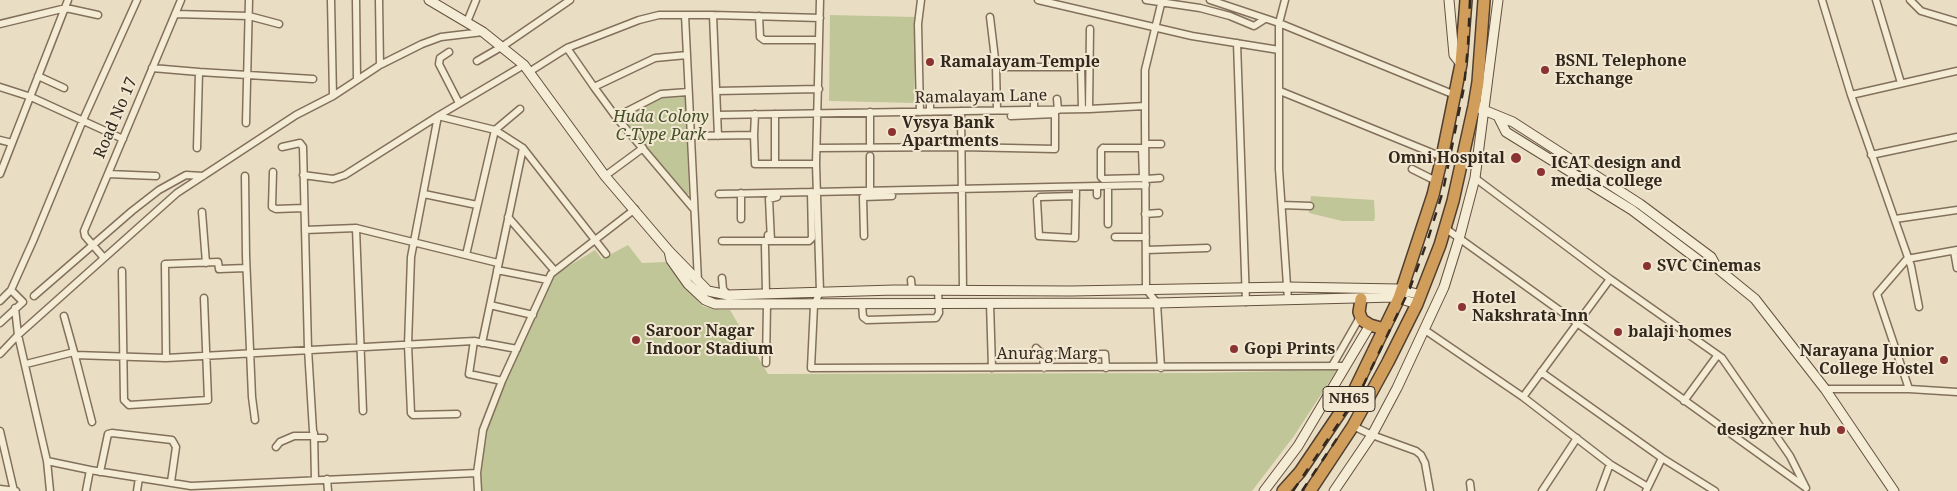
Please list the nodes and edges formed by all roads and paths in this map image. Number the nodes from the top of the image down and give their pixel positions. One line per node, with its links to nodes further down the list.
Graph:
1 (68, 0): 26 (street)
2 (137, 0): 100 (street)
3 (181, 0): 27 (street, Road No 17)
4 (249, 0): 31 (street)
5 (331, 0): 76 (street)
6 (356, 0): 64 (street)
7 (379, 0): 53 (street)
8 (429, 0): 36 (street)
9 (476, 0): 36 (street)
10 (570, 0): 23 (street)
11 (820, 0): 34 (street)
12 (920, 0): 89 (street)
13 (1038, 0): 41 (street)
14 (1146, 0): 24 (street)
15 (1210, 0): 35 (street)
16 (1285, 0): 38 (street)
17 (1449, 0): 52 (street)
18 (1466, 0): 52 (highway, NH65)
19 (1484, 0): 84 (highway, NH65)
20 (1498, 0): 84 (street)
21 (1822, 0): 74 (street)
22 (1876, 0): 65 (street)
23 (562, 2): 46 (street)
24 (1162, 2): 35 (street); 41 (street)
25 (1915, 2): 37 (street)
26 (66, 8): 29 (street); 39 (street); 61 (street)
27 (175, 14): 31 (street); 57 (street, Road No 17)
28 (713, 14): 30 (street); 32 (street); 70 (street)
29 (98, 15)
30 (685, 15): 47 (street); 50 (street)
31 (249, 16): 40 (street); 62 (street)
32 (759, 16): 34 (street); 44 (street)
33 (990, 17): 85 (street)
34 (820, 18): 44 (street)
35 (1265, 19): 38 (street)
36 (466, 22): 43 (street)
37 (1957, 22)
38 (1279, 23): 48 (street); 73 (street)
39 (0, 24)
40 (279, 24)
41 (1156, 27): 45 (street); 81 (street)
42 (1090, 29): 56 (street)
43 (482, 32): 46 (street); 53 (street)
44 (819, 40): 69 (street)
45 (1237, 43): 48 (street); 199 (street)
46 (502, 46): 51 (street); 58 (street)
47 (567, 48): 58 (street); 67 (street)
48 (1280, 50): 71 (street)
49 (449, 52): 79 (street)
50 (687, 55): 67 (street); 72 (street)
51 (477, 61)
52 (1461, 64): 73 (highway, NH65)
53 (380, 65): 64 (street)
54 (1003, 67): 55 (street)
55 (1081, 67): 56 (street); 83 (street)
56 (1088, 67): 83 (street)
57 (152, 68): 60 (street); 107 (street, Road No 17)
58 (526, 69): 79 (street); 132 (street)
59 (1957, 71): 65 (street)
60 (199, 72): 62 (street); 115 (street)
61 (38, 76): 68 (street); 75 (street)
62 (247, 76): 63 (street); 101 (street)
63 (313, 79)
64 (357, 79): 76 (street)
65 (1901, 82): 74 (street)
66 (0, 87): 75 (street)
67 (594, 87): 99 (street)
68 (64, 88)
69 (818, 89): 70 (street); 92 (street)
70 (716, 91): 96 (street)
71 (1280, 91): 121 (street); 154 (street)
72 (688, 92): 99 (street); 104 (street)
73 (1455, 95): 121 (highway, NH65)
74 (1851, 95): 119 (street)
75 (31, 96): 100 (street); 109 (street)
76 (333, 96): 129 (street)
77 (1034, 99): 91 (street)
78 (1057, 99): 87 (street)
79 (459, 103): 97 (street)
80 (930, 103): 90 (street)
81 (1145, 106): 83 (street, Ramalayam Lane); 111 (street)
82 (520, 109): 102 (street)
83 (1085, 109): 87 (street, Ramalayam Lane)
84 (1479, 109): 134 (street); 168 (highway, NH65); 264 (street)
85 (997, 110): 86 (street, Ramalayam Lane); 93 (street, Ramalayam Lane)
86 (961, 111): 90 (street, Ramalayam Lane); 114 (street)
87 (1056, 111): 91 (street, Ramalayam Lane); 114 (street)
88 (870, 112): 89 (street, Ramalayam Lane); 92 (street, Ramalayam Lane); 110 (street)
89 (920, 112): 90 (street, Ramalayam Lane)
90 (930, 112)
91 (1035, 112): 93 (street, Ramalayam Lane)
92 (818, 113): 95 (street, Ramalayam Lane); 118 (street)
93 (1023, 113): 98 (street)
94 (755, 114): 95 (street, Ramalayam Lane); 96 (street, Ramalayam Lane); 103 (street)
95 (775, 114): 122 (street)
96 (717, 115): 105 (street)
97 (438, 116): 102 (street); 131 (street); 146 (street)
98 (1011, 116)
99 (616, 117): 117 (street)
100 (83, 120): 107 (street); 202 (street)
101 (246, 123)
102 (495, 130): 116 (street); 153 (street)
103 (754, 135): 105 (street); 122 (street)
104 (691, 136): 105 (street); 157 (street)
105 (718, 136)
106 (1957, 137): 119 (street)
107 (123, 138): 127 (street, Road No 17)
108 (0, 140): 109 (street)
109 (12, 143): 126 (street)
110 (870, 143)
111 (1146, 144): 112 (street); 136 (street)
112 (1161, 144)
113 (282, 147): 131 (street)
114 (962, 147): 118 (street); 142 (street)
115 (197, 148)
116 (523, 148): 163 (street); 173 (street)
117 (643, 148): 132 (street); 157 (street)
118 (817, 148): 123 (street)
119 (1871, 155): 164 (street)
120 (870, 156): 143 (street)
121 (1442, 158): 135 (highway, NH65)
122 (775, 164): 123 (street)
123 (816, 164): 148 (street)
124 (1412, 170): 135 (street)
125 (272, 172): 156 (street)
126 (0, 174)
127 (108, 174): 128 (street); 177 (street, Road No 17)
128 (156, 176)
129 (203, 176): 177 (street); 185 (street)
130 (245, 176): 189 (street)
131 (303, 176): 156 (street)
132 (605, 176): 158 (street)
133 (1160, 178): 136 (street)
134 (1475, 178): 174 (street); 195 (street)
135 (1436, 181): 209 (highway, NH65)
136 (1146, 182): 137 (street); 162 (street)
137 (1129, 183): 137 (street); 138 (street)
138 (1108, 186): 141 (street); 166 (street)
139 (1044, 187): 140 (street); 142 (street); 152 (street)
140 (1076, 187): 141 (street); 151 (street)
141 (1098, 187): 150 (street)
142 (962, 190): 149 (street); 205 (street)
143 (870, 191): 148 (street); 149 (street)
144 (741, 193): 145 (street); 147 (street); 165 (street)
145 (768, 193): 148 (street); 176 (street)
146 (424, 194): 153 (street); 175 (street)
147 (719, 194)
148 (813, 194): 148 (street); 208 (street)
149 (889, 194): 170 (street)
150 (1097, 195)
151 (1076, 196): 152 (street); 152 (street)
152 (1040, 198)
153 (477, 205): 184 (street)
154 (1282, 205): 155 (street); 200 (street)
155 (1310, 206)
156 (304, 208): 169 (street)
157 (694, 208): 198 (street)
158 (635, 210): 173 (street); 181 (street)
159 (1957, 210): 164 (street)
160 (202, 212): 188 (street)
161 (1159, 213): 162 (street)
162 (1146, 214): 172 (street)
163 (508, 217): 187 (street); 192 (street)
164 (1895, 218): 186 (street)
165 (741, 219)
166 (1108, 224)
167 (356, 228): 169 (street); 175 (street); 242 (street)
168 (1445, 228): 174 (street); 217 (highway, NH65)
169 (305, 230): 244 (street)
170 (864, 236)
171 (1115, 237): 172 (street)
172 (1146, 237): 180 (street)
173 (594, 240): 183 (street); 192 (street)
174 (1459, 240): 234 (street); 237 (street)
175 (414, 241): 184 (street); 241 (street)
176 (722, 241)
177 (93, 245): 185 (street); 211 (street)
178 (765, 246): 210 (street)
179 (1207, 248): 180 (street)
180 (1146, 250): 206 (street)
181 (669, 251): 198 (street); 214 (street)
182 (1955, 251): 186 (street); 190 (street)
183 (606, 254)
184 (466, 255): 187 (street)
185 (104, 258): 238 (street)
186 (1907, 259): 229 (street); 265 (street)
187 (498, 262): 191 (street)
188 (206, 263): 189 (street); 253 (street)
189 (246, 268): 248 (street)
190 (1957, 268)
191 (497, 270): 196 (street); 226 (street)
192 (554, 270): 196 (street)
193 (122, 271): 252 (street)
194 (722, 278): 214 (street)
195 (1610, 279): 234 (street); 251 (street)
196 (548, 280): 230 (street)
197 (911, 280): 203 (street)
198 (698, 282): 214 (street)
199 (1246, 287): 200 (street); 206 (street); 219 (street)
200 (1288, 287): 201 (street); 215 (street)
201 (1339, 287): 209 (street); 216 (street)
202 (11, 290): 218 (street); 228 (street)
203 (912, 290): 204 (street); 208 (street)
204 (938, 290): 205 (street); 220 (street)
205 (963, 290): 207 (street)
206 (1146, 290): 207 (street); 222 (street)
207 (1040, 291): 225 (street)
208 (820, 292): 210 (street); 227 (street)
209 (1401, 293): 213 (street); 217 (street); 236 (highway, NH65)
210 (766, 294): 214 (street)
211 (34, 296)
212 (204, 298): 249 (street)
213 (1360, 298): 216 (street); 232 (highway)
214 (728, 300): 223 (street)
215 (1288, 300): 216 (street); 219 (street)
216 (1339, 300)
217 (1419, 300): 273 (highway, NH65)
218 (0, 301)
219 (1246, 302): 222 (street)
220 (938, 303): 221 (street); 224 (street); 224 (street)
221 (990, 303): 225 (street); 258 (street)
222 (1157, 303): 225 (street); 261 (street)
223 (767, 304): 227 (street); 254 (street)
224 (862, 304): 227 (street)
225 (1040, 304)
226 (490, 305): 230 (street); 240 (street)
227 (814, 305): 258 (street, Anurag Marg)
228 (15, 308): 233 (street); 238 (street)
229 (1918, 308)
230 (533, 315): 245 (street)
231 (64, 316): 247 (street)
232 (1360, 317): 235 (highway); 256 (street)
233 (0, 323)
234 (1577, 323): 262 (street); 268 (street)
235 (1370, 325): 236 (highway); 257 (street)
236 (1384, 329): 285 (highway, NH65)
237 (1425, 330): 267 (street); 276 (street)
238 (18, 335): 246 (street); 255 (street)
239 (474, 341): 240 (street); 241 (street); 263 (street)
240 (482, 343): 245 (street)
241 (408, 345): 242 (street); 270 (street)
242 (359, 347): 244 (street); 269 (street)
243 (1036, 348): 250 (street)
244 (308, 349): 248 (street); 275 (street)
245 (517, 349): 263 (street)
246 (1, 350)
247 (75, 353): 252 (street); 255 (street); 272 (street)
248 (250, 353): 249 (street); 271 (street)
249 (207, 355): 252 (street); 253 (street)
250 (1043, 355): 259 (street); 260 (street)
251 (1717, 356): 268 (street); 296 (street)
252 (124, 357): 253 (street)
253 (166, 358)
254 (766, 363)
255 (26, 364): 281 (street)
256 (1332, 366): 257 (street, Anurag Marg); 261 (street, Anurag Marg)
257 (1346, 366): 303 (street)
258 (992, 368): 259 (street, Anurag Marg)
259 (1044, 368): 260 (street, Anurag Marg)
260 (1106, 368): 261 (street, Anurag Marg)
261 (1161, 368)
262 (1541, 372): 267 (street); 280 (street)
263 (502, 381): 286 (street)
264 (1825, 389): 265 (street); 311 (street)
265 (1909, 389): 266 (street)
266 (1957, 392)
267 (1523, 397): 278 (street)
268 (1684, 401): 296 (street)
269 (362, 411)
270 (457, 414)
271 (254, 420)
272 (92, 422)
273 (1353, 426): 276 (street); 292 (highway, NH65)
274 (0, 431): 297 (street)
275 (314, 435): 277 (street); 279 (street); 289 (street)
276 (1372, 435): 305 (street); 306 (street)
277 (324, 438)
278 (1577, 438): 282 (street); 308 (street)
279 (276, 447)
280 (1662, 458): 295 (street); 310 (street)
281 (47, 461): 283 (street); 298 (street)
282 (1610, 464): 295 (street); 309 (street)
283 (90, 470): 284 (street); 299 (street)
284 (100, 472): 287 (street); 290 (street)
285 (1300, 472): 292 (highway); 304 (highway, NH65)
286 (477, 473): 288 (street); 302 (street)
287 (139, 478): 290 (street); 300 (street)
288 (327, 479): 289 (street); 301 (street)
289 (315, 480): 293 (street)
290 (171, 482): 293 (street)
291 (1470, 483): 307 (street)
292 (1313, 487)
293 (191, 488)
294 (0, 489): 297 (street)
295 (1647, 489)
296 (1808, 489)
297 (16, 491)
298 (50, 491)
299 (86, 491)
300 (136, 491)
301 (328, 491)
302 (478, 491)
303 (1264, 491)
304 (1283, 491)
305 (1334, 491)
306 (1430, 491)
307 (1471, 491)
308 (1542, 491)
309 (1600, 491)
310 (1714, 491)
311 (1894, 491)

